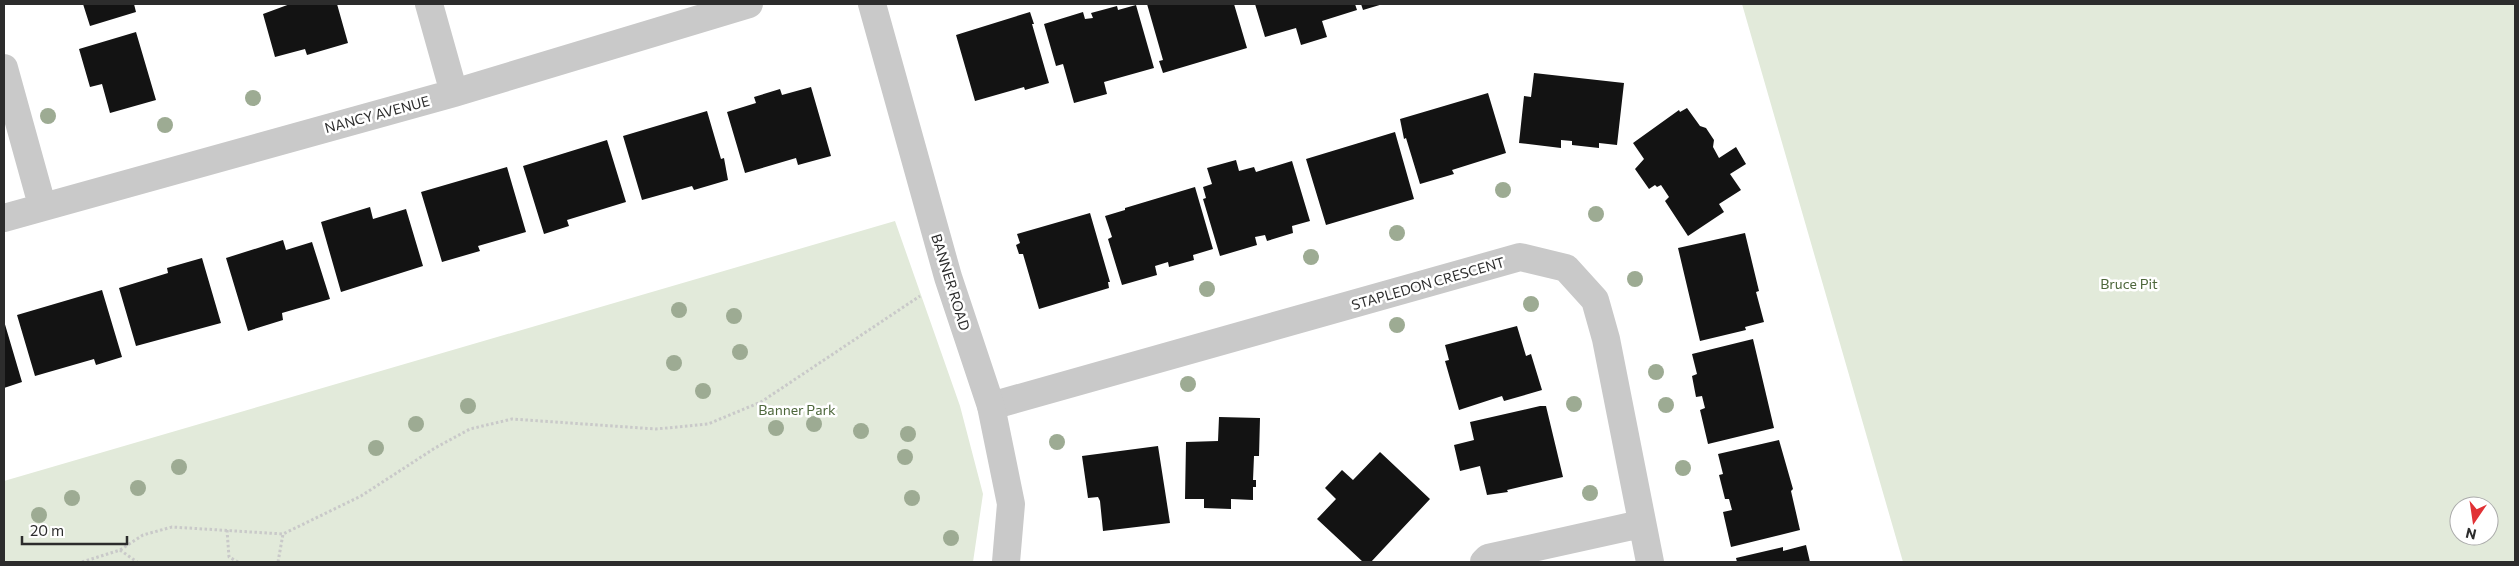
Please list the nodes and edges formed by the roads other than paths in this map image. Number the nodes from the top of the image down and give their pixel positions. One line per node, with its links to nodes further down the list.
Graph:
1 (428, 4): 5 (street)
2 (749, 4): 5 (street, NANCY AVENUE)
3 (872, 4): 8 (street, BANNER ROAD)
4 (4, 68): 6 (street)
5 (454, 93): 6 (street, NANCY AVENUE)
6 (42, 205): 7 (street, NANCY AVENUE)
7 (4, 218)
8 (991, 406): 9 (street, STAPLEDON CRESCENT); 10 (street, BANNER ROAD)
9 (1641, 524): 11 (street); 12 (street, STAPLEDON CRESCENT)
10 (1006, 562)
11 (1484, 562)
12 (1650, 562)

